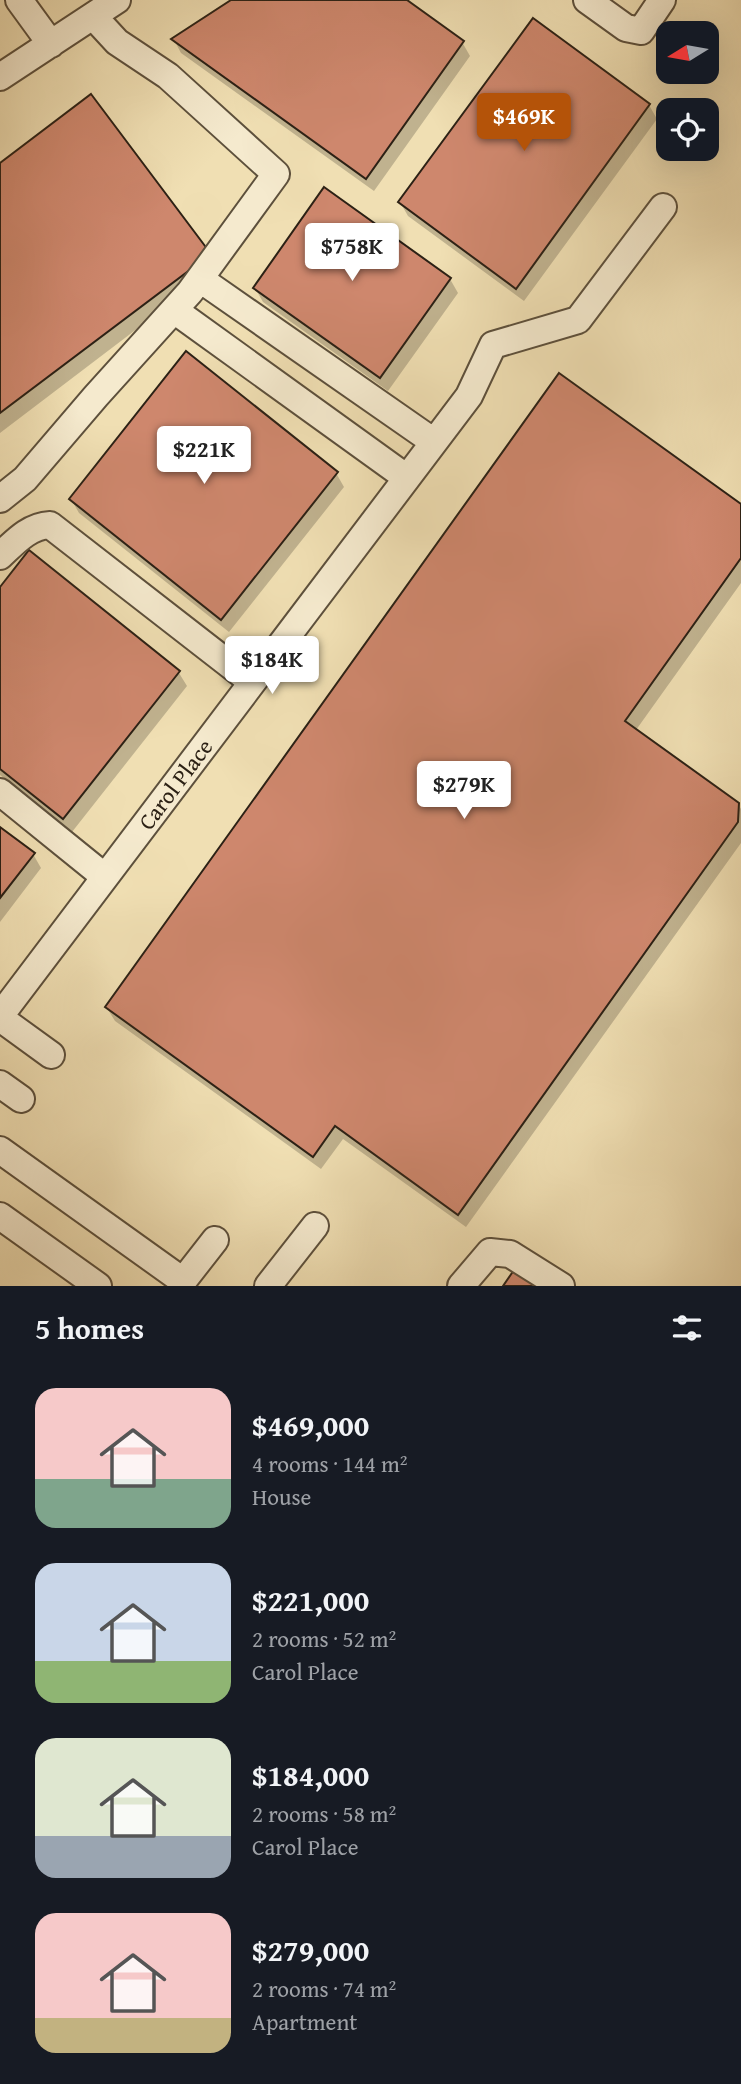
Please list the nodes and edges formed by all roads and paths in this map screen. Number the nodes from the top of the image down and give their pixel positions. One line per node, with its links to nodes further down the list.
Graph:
1 (19, 0): 6 (street)
2 (117, 0): 5 (street)
3 (587, 0): 4 (street)
4 (662, 0)
5 (93, 16): 6 (street); 9 (street)
6 (51, 44): 7 (street)
7 (0, 77)
8 (663, 207): 13 (street, Carol Place)
9 (200, 279): 10 (street); 11 (street)
10 (174, 310): 12 (street); 15 (street)
11 (373, 400): 12 (street); 13 (street)
12 (349, 436): 14 (street)
13 (434, 442): 14 (street, Carol Place)
14 (407, 478): 17 (street, Carol Place)
15 (0, 499)
16 (0, 556): 17 (street)
17 (253, 682): 19 (street, Carol Place)
18 (0, 792): 19 (street)
19 (105, 877): 20 (street, Carol Place)
20 (0, 1017): 21 (street)
21 (51, 1055)
22 (0, 1150): 26 (street)
23 (0, 1216): 27 (street)
24 (315, 1226): 28 (street)
25 (215, 1240): 26 (street)
26 (181, 1284)
27 (98, 1286)
28 (268, 1286)
29 (461, 1286): 30 (street)
30 (561, 1286)

